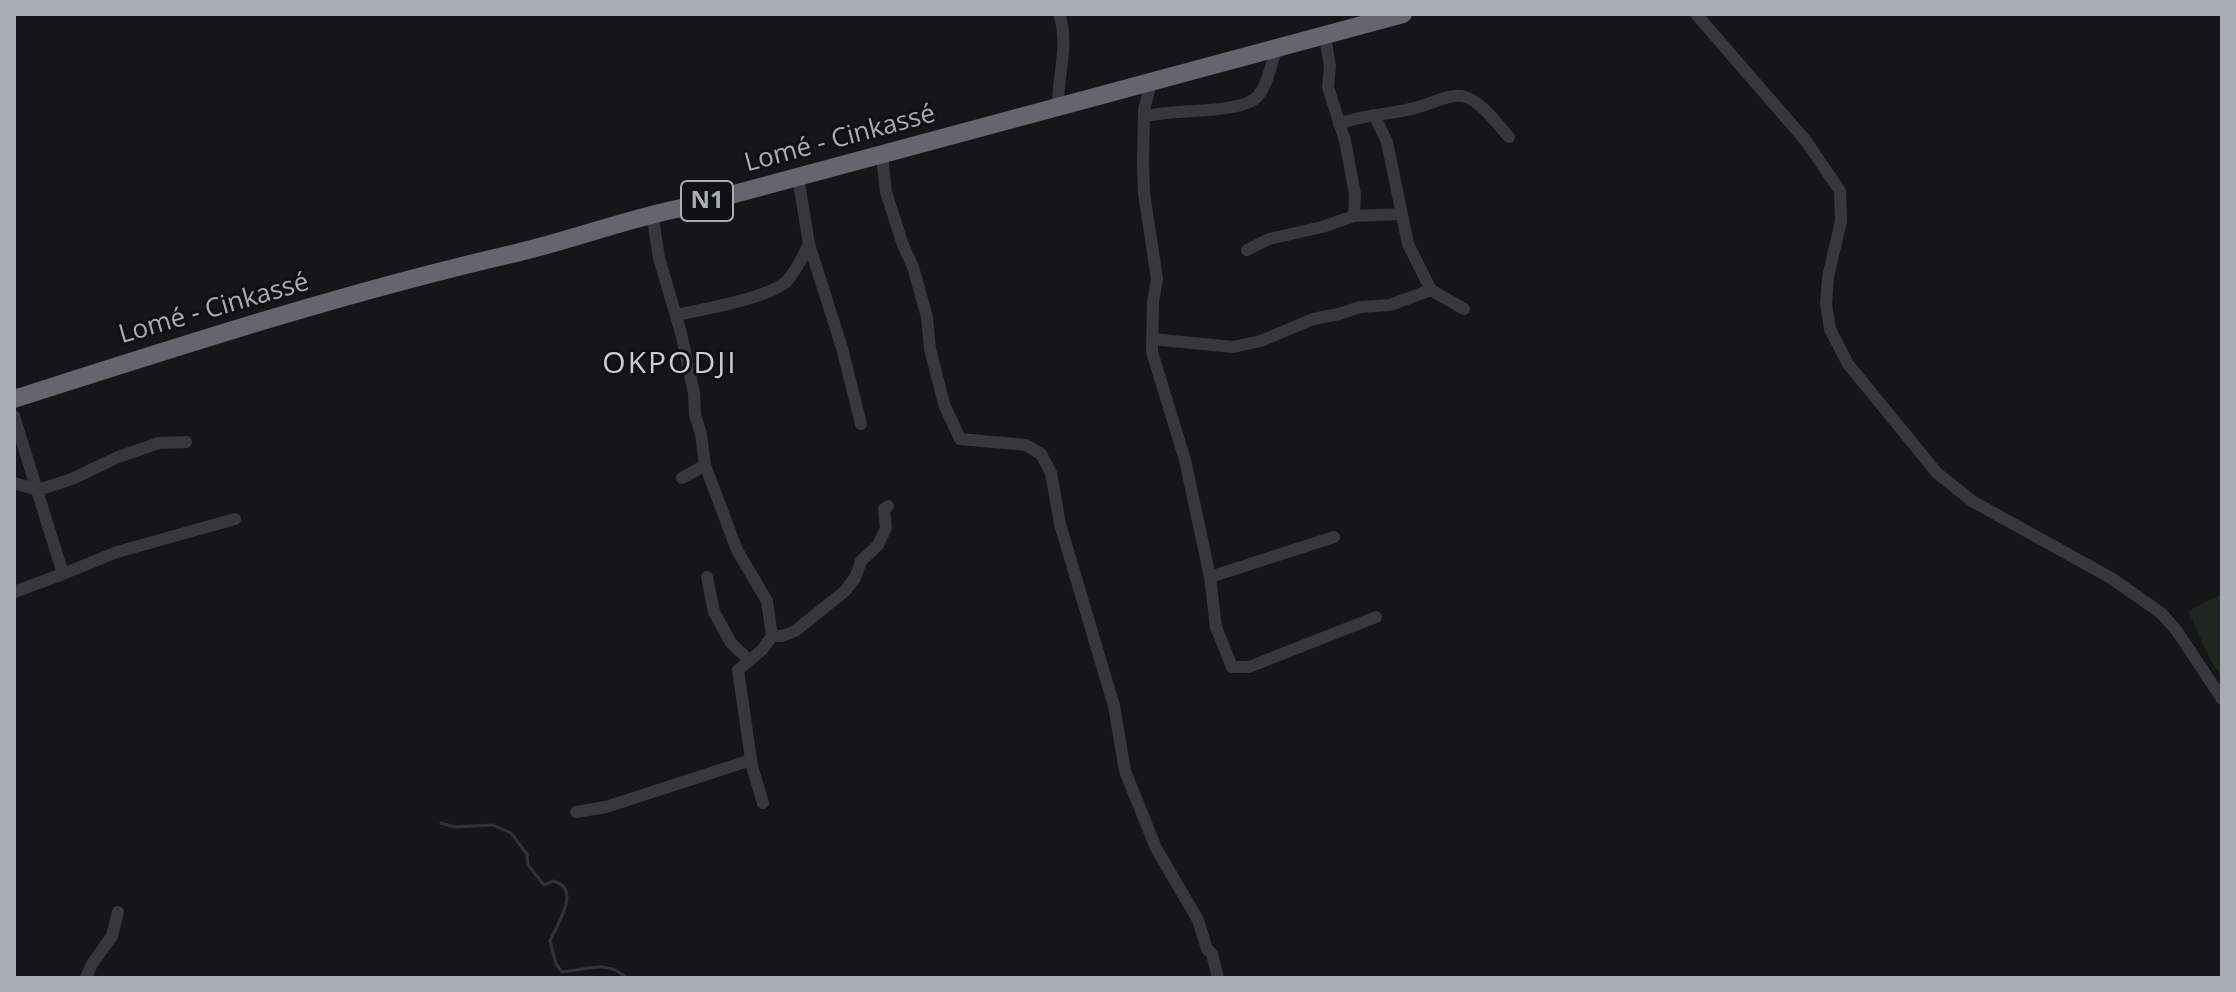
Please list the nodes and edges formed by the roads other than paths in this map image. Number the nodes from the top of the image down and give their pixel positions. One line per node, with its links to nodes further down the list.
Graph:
1 (1059, 14): 7 (street)
2 (1403, 14): 4 (highway, Lomé - Cinkassé / N1)
3 (1696, 14): 41 (street)
4 (1325, 37): 5 (highway, Lomé - Cinkassé / N1); 10 (street)
5 (1276, 50): 6 (highway, Lomé - Cinkassé / N1); 9 (street)
6 (1151, 83): 7 (highway, Lomé - Cinkassé / N1); 9 (street)
7 (1058, 108): 12 (highway, Lomé - Cinkassé / N1)
8 (1374, 115): 10 (street); 11 (street); 15 (street)
9 (1144, 117): 22 (street)
10 (1339, 124): 16 (street)
11 (1509, 137)
12 (882, 156): 13 (highway, Lomé - Cinkassé / N1); 47 (street)
13 (798, 177): 14 (highway, Lomé - Cinkassé / N1); 17 (street)
14 (652, 213): 21 (street); 23 (highway, Lomé - Cinkassé / N1)
15 (1402, 214): 16 (street); 19 (street)
16 (1354, 216): 18 (street)
17 (809, 244): 21 (street); 25 (street)
18 (1247, 250)
19 (1431, 290): 20 (street); 22 (street)
20 (1464, 309)
21 (677, 315): 27 (street)
22 (1152, 339): 36 (street)
23 (14, 399)
24 (14, 416): 30 (street)
25 (861, 424)
26 (186, 442): 30 (street)
27 (705, 465): 28 (street); 39 (street)
28 (682, 478)
29 (14, 483): 30 (street)
30 (38, 490): 34 (street)
31 (888, 506): 39 (street)
32 (235, 519): 34 (street)
33 (1334, 537): 36 (street)
34 (63, 574): 37 (street)
35 (707, 577): 40 (street)
36 (1210, 577): 38 (street)
37 (14, 592)
38 (1376, 617)
39 (772, 636): 40 (street)
40 (749, 660): 42 (street)
41 (2222, 699)
42 (751, 760): 43 (street); 44 (street)
43 (763, 803)
44 (576, 812)
45 (118, 912): 46 (street)
46 (86, 978)
47 (1218, 978)

